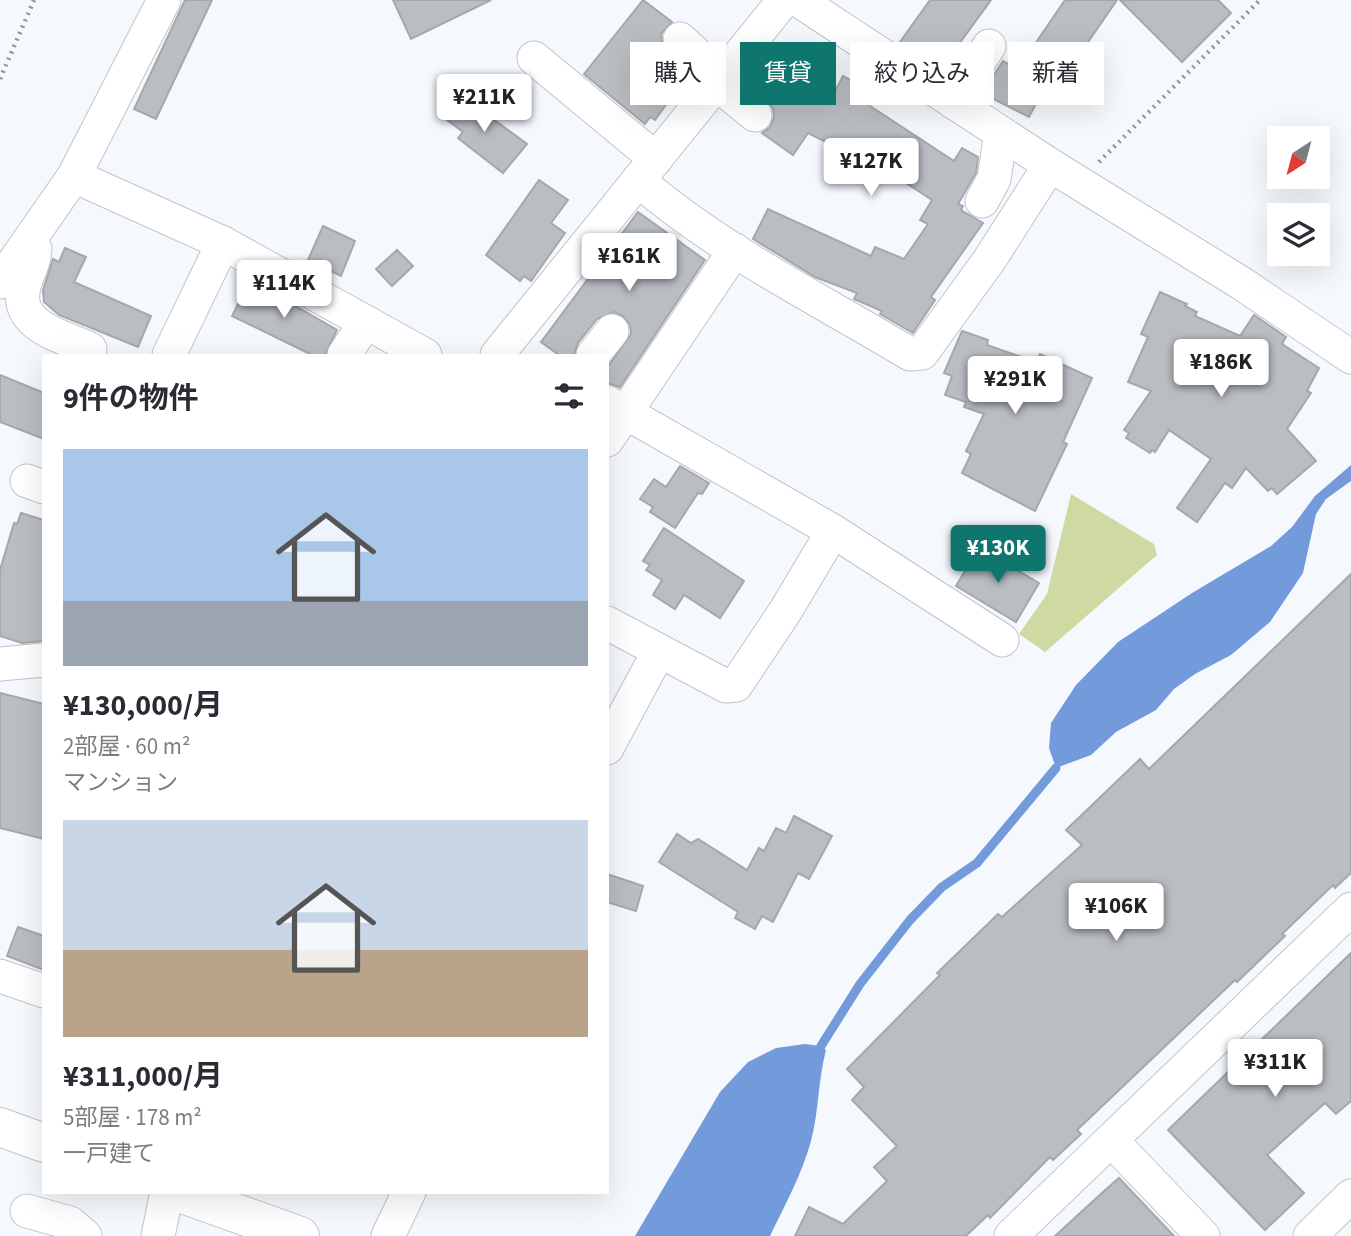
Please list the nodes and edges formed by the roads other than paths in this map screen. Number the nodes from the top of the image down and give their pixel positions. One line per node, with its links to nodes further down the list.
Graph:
1 (164, 0): 16 (street)
2 (783, 0): 8 (street)
3 (798, 0): 6 (street)
4 (680, 39): 5 (street)
5 (683, 42)
6 (862, 42)
7 (534, 58): 15 (street)
8 (726, 74)
9 (726, 88): 12 (street)
10 (701, 105): 15 (street)
11 (958, 105): 13 (street)
12 (755, 115)
13 (1002, 133): 14 (street); 17 (street)
14 (1050, 165): 20 (street); 28 (street)
15 (647, 169): 20 (street); 24 (street)
16 (74, 176): 18 (street); 19 (street)
17 (982, 201)
18 (34, 236): 21 (street); 23 (street)
19 (223, 243): 22 (street); 25 (street)
20 (735, 250): 29 (street)
21 (0, 282)
22 (366, 322): 26 (street); 27 (street)
23 (90, 349)
24 (512, 351)
25 (169, 354)
26 (345, 354)
27 (423, 354)
28 (1351, 357)
29 (613, 418): 30 (street)
30 (832, 531): 32 (street); 33 (street)
31 (609, 624): 33 (street)
32 (1002, 640)
33 (659, 651): 36 (street)
34 (42, 660): 35 (street)
35 (0, 664)
36 (609, 744)
37 (1351, 909): 41 (street)
38 (0, 976): 39 (street)
39 (42, 990)
40 (0, 1127): 42 (main road)
41 (1111, 1140): 52 (street); 53 (street)
42 (42, 1142)
43 (167, 1194): 49 (street)
44 (182, 1194): 50 (main road)
45 (408, 1194): 51 (street)
46 (1351, 1196): 54 (street)
47 (27, 1210): 48 (street)
48 (85, 1236)
49 (158, 1236)
50 (300, 1236)
51 (388, 1236)
52 (1011, 1236)
53 (1203, 1236)
54 (1310, 1236)

